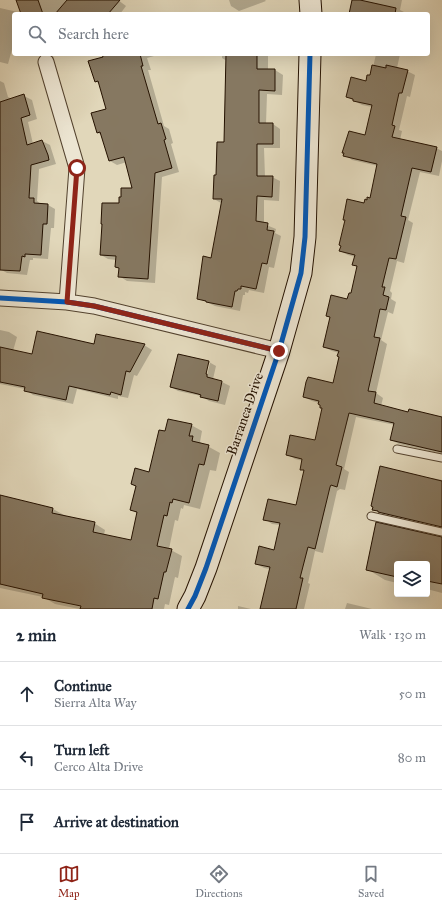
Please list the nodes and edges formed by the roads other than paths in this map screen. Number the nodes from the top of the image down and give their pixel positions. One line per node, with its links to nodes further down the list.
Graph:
1 (310, 0): 2 (street)
2 (311, 12)
3 (310, 56): 7 (street, Barranca Drive)
4 (46, 62): 6 (street)
5 (0, 298): 6 (street)
6 (67, 302): 7 (street)
7 (279, 351): 12 (street, Barranca Drive)
8 (397, 449): 9 (lane)
9 (442, 458)
10 (371, 516): 11 (lane)
11 (442, 532)
12 (188, 609)

